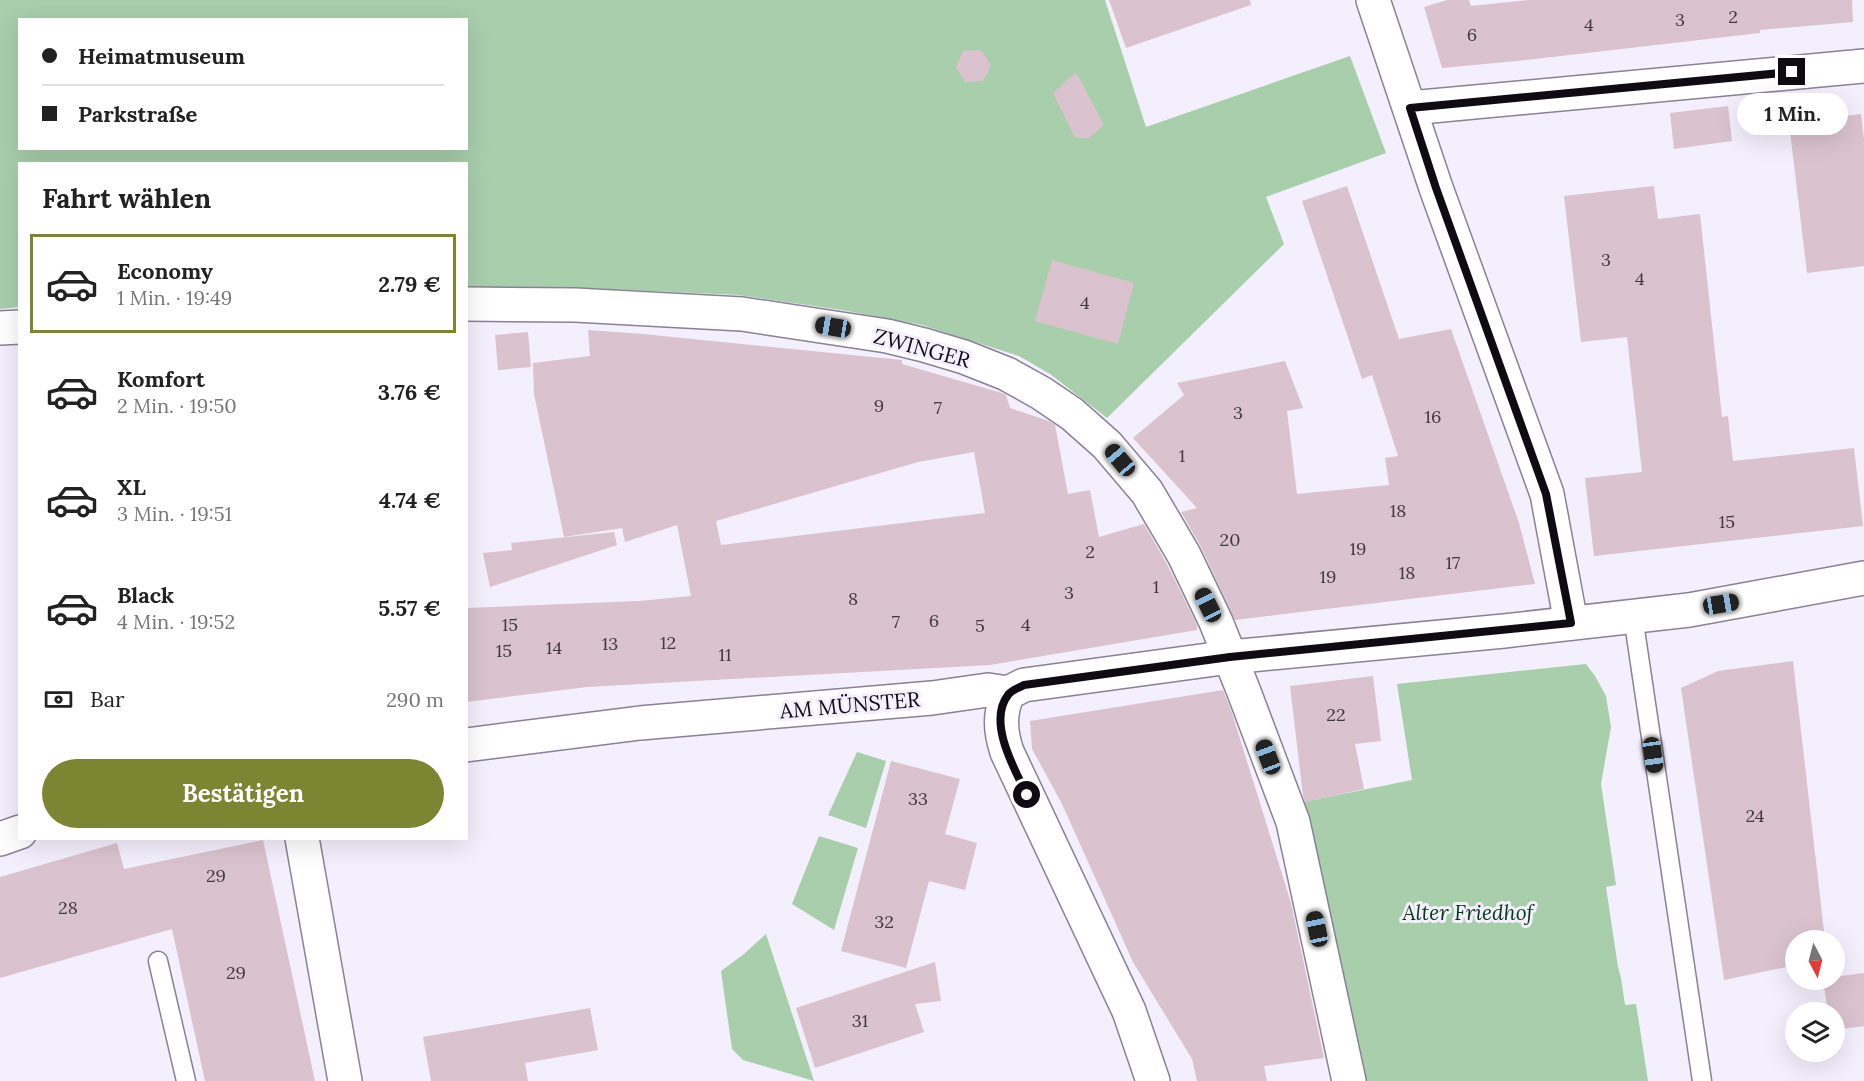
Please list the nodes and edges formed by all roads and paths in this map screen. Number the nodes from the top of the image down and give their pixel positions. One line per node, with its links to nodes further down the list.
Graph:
1 (1373, 0): 3 (street)
2 (1864, 66): 3 (street)
3 (1410, 108): 9 (street)
4 (468, 304): 10 (street, ZWINGER)
5 (18, 327): 6 (street)
6 (0, 328)
7 (1864, 578): 8 (street, AM MÜNSTER)
8 (1633, 616): 9 (street, AM MÜNSTER); 21 (lane)
9 (1571, 623): 10 (street, AM MÜNSTER)
10 (1230, 657): 11 (street, AM MÜNSTER); 20 (street, ZWINGER)
11 (1008, 693): 12 (street, AM MÜNSTER); 19 (street)
12 (468, 745)
13 (18, 833): 14 (street)
14 (0, 838)
15 (302, 840): 18 (street)
16 (158, 961): 17 (lane)
17 (186, 1081)
18 (345, 1081)
19 (1153, 1081)
20 (1349, 1081)
21 (1702, 1081)

